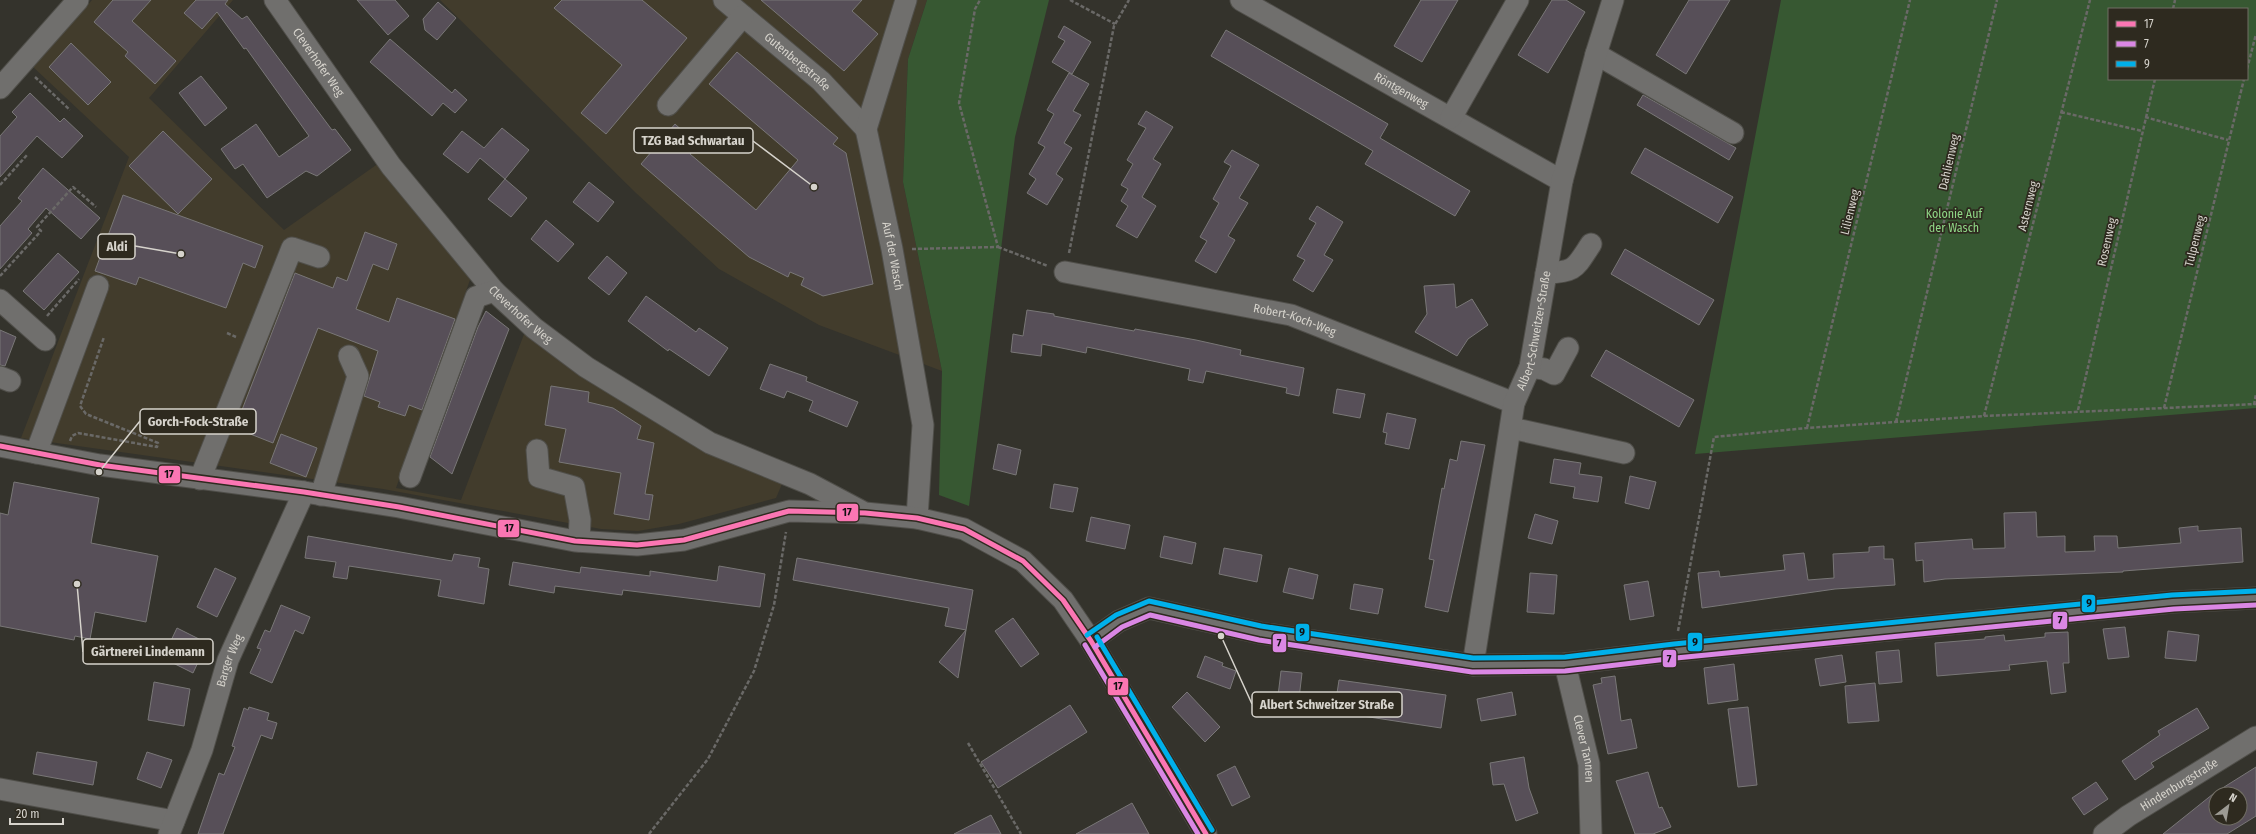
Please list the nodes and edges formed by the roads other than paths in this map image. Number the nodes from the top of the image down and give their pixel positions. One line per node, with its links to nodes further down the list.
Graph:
1 (78, 0): 10 (street)
2 (275, 0): 21 (street, Cleverhofer Weg)
3 (724, 0): 8 (street, Gutenbergstraße)
4 (906, 0): 13 (street, Auf der Wasch)
5 (1240, 0): 12 (street, Röntgenweg)
6 (1518, 0): 12 (street)
7 (1613, 0): 9 (street, Albert-Schweitzer-Straße)
8 (743, 16): 11 (street); 13 (street, Gutenbergstraße)
9 (1596, 54): 14 (street); 15 (street, Albert-Schweitzer-Straße)
10 (0, 88)
11 (668, 105)
12 (1452, 118): 15 (street, Röntgenweg)
13 (866, 129): 37 (street, Auf der Wasch)
14 (1734, 133)
15 (1562, 181): 19 (street, Albert-Schweitzer-Straße)
16 (1591, 244): 19 (street)
17 (319, 257): 34 (street)
18 (1065, 272): 27 (street, Robert-Koch-Weg)
19 (1546, 273): 26 (street, Albert-Schweitzer-Straße)
20 (89, 282): 31 (street)
21 (494, 291): 33 (street); 36 (street, Cleverhofer Weg)
22 (0, 300): 23 (street)
23 (40, 336)
24 (1568, 348): 26 (street)
25 (349, 356): 35 (street, Barger Weg)
26 (1530, 367): 27 (street, Albert-Schweitzer-Straße)
27 (1514, 403): 28 (street, Albert-Schweitzer-Straße)
28 (1510, 428): 32 (street); 42 (street, Albert-Schweitzer-Straße)
29 (0, 446): 31 (street)
30 (537, 450): 38 (street)
31 (36, 453): 34 (street)
32 (1624, 453)
33 (410, 477)
34 (200, 479): 35 (street)
35 (312, 494): 38 (street); 45 (street, Barger Weg)
36 (865, 513): 37 (street); 38 (street)
37 (917, 518): 40 (street)
38 (579, 541)
39 (2256, 598): 41 (street)
40 (1091, 641): 42 (street); 46 (street)
41 (1565, 664): 42 (street); 47 (street, Clever Tannen)
42 (1473, 665)
43 (2256, 737): 48 (street, Hindenburgstraße)
44 (0, 789): 45 (street)
45 (171, 828)
46 (1206, 834)
47 (1591, 834)
48 (2104, 834)

